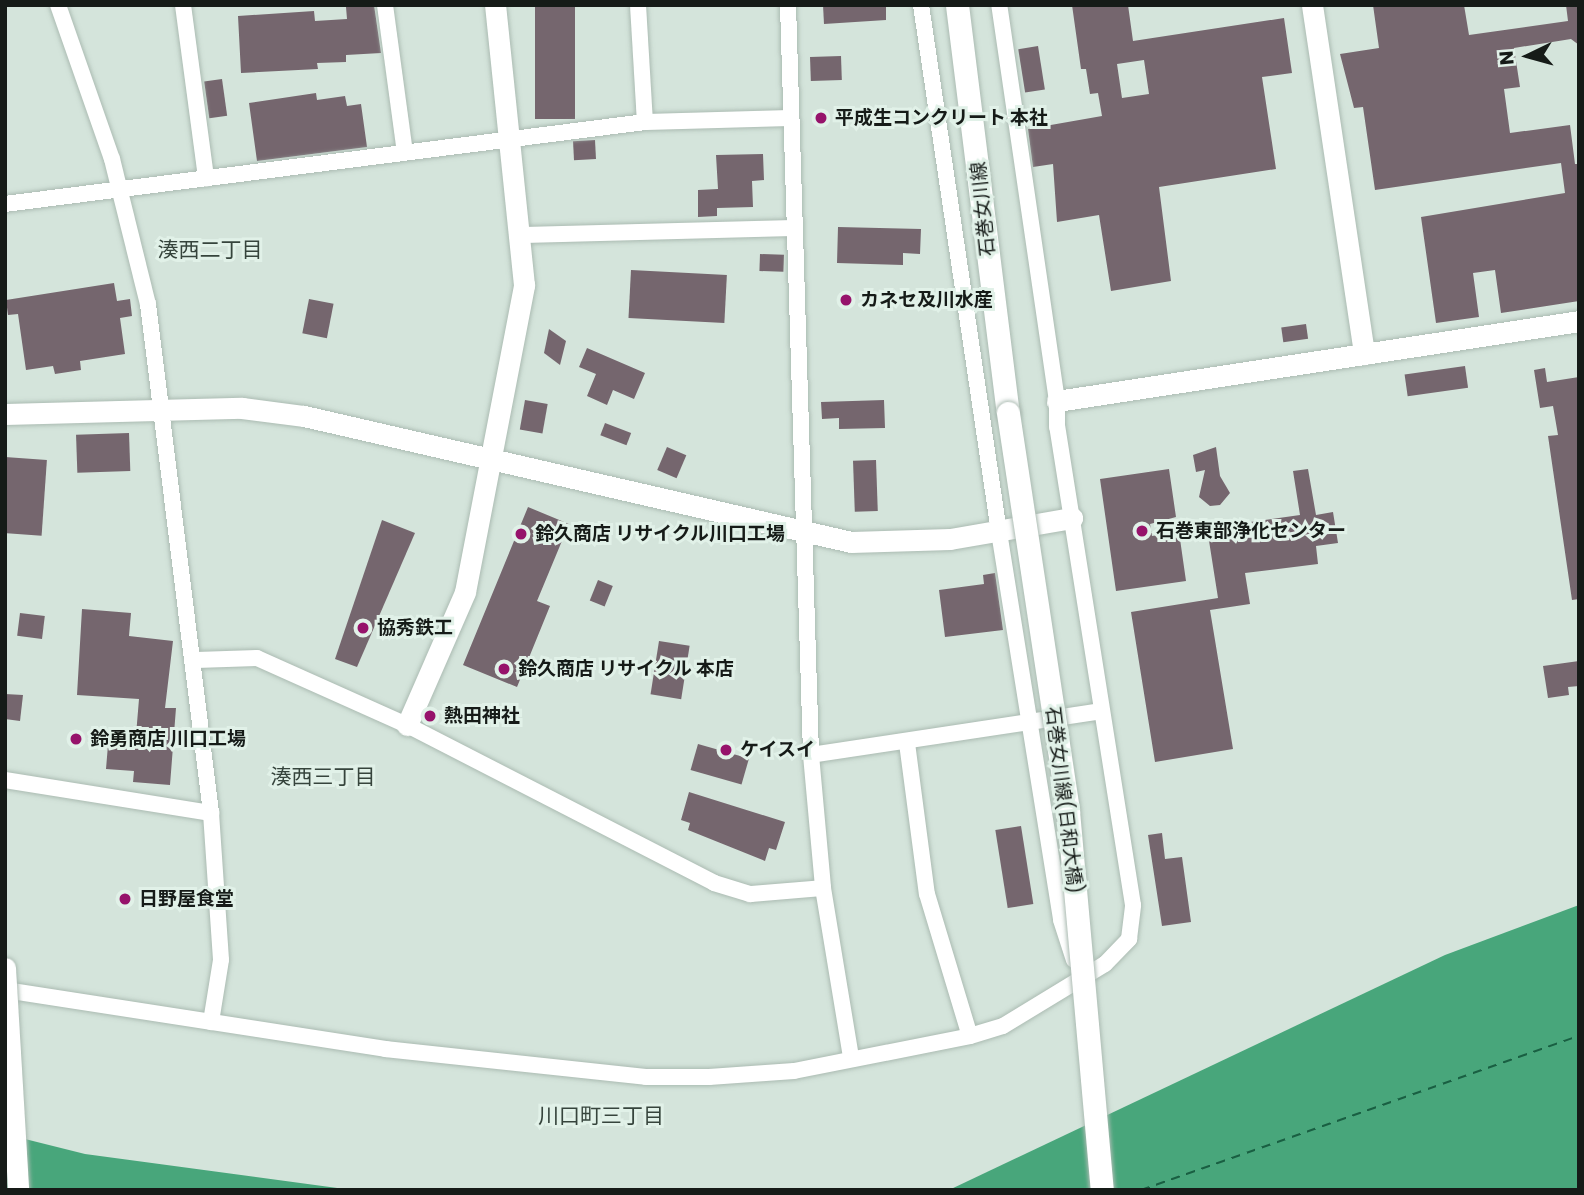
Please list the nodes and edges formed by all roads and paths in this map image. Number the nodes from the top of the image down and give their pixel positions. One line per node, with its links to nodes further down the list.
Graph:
1 (58, 5): 16 (street)
2 (183, 5): 15 (street)
3 (385, 5): 14 (street)
4 (495, 5): 13 (street)
5 (638, 5): 12 (street)
6 (788, 5): 11 (street)
7 (921, 5): 28 (street)
8 (957, 5): 24 (main road, 石巻女川線)
9 (999, 5): 22 (street)
10 (1312, 5): 21 (street)
11 (791, 118): 12 (street); 18 (street)
12 (645, 122): 13 (street)
13 (512, 138): 14 (street); 19 (street)
14 (405, 152): 15 (street)
15 (206, 178): 16 (street)
16 (119, 189): 17 (street); 23 (street)
17 (5, 204)
18 (795, 228): 19 (street); 29 (street)
19 (522, 235): 26 (street)
20 (1579, 321): 21 (street)
21 (1364, 354): 22 (street)
22 (1057, 401): 27 (street)
23 (163, 409): 25 (street); 26 (street); 30 (street)
24 (1008, 413): 46 (main road, 石巻女川線(日和大橋), bridge)
25 (5, 415)
26 (493, 460): 29 (street); 33 (street)
27 (1072, 517): 28 (street); 31 (street)
28 (999, 531): 29 (street); 32 (street)
29 (802, 533): 35 (street)
30 (196, 660): 33 (street); 37 (street)
31 (1101, 711): 32 (street); 40 (street)
32 (1030, 723): 34 (street); 40 (street)
33 (408, 725): 38 (street)
34 (907, 743): 35 (street); 43 (street)
35 (811, 755): 38 (street)
36 (5, 780): 37 (street)
37 (211, 813): 42 (street)
38 (823, 888): 44 (street)
39 (5, 968): 45 (street, bridge)
40 (1081, 979): 43 (street)
41 (5, 990): 42 (street)
42 (211, 1022): 44 (street)
43 (970, 1036): 44 (street)
44 (851, 1057)
45 (18, 1190)
46 (1102, 1190)

